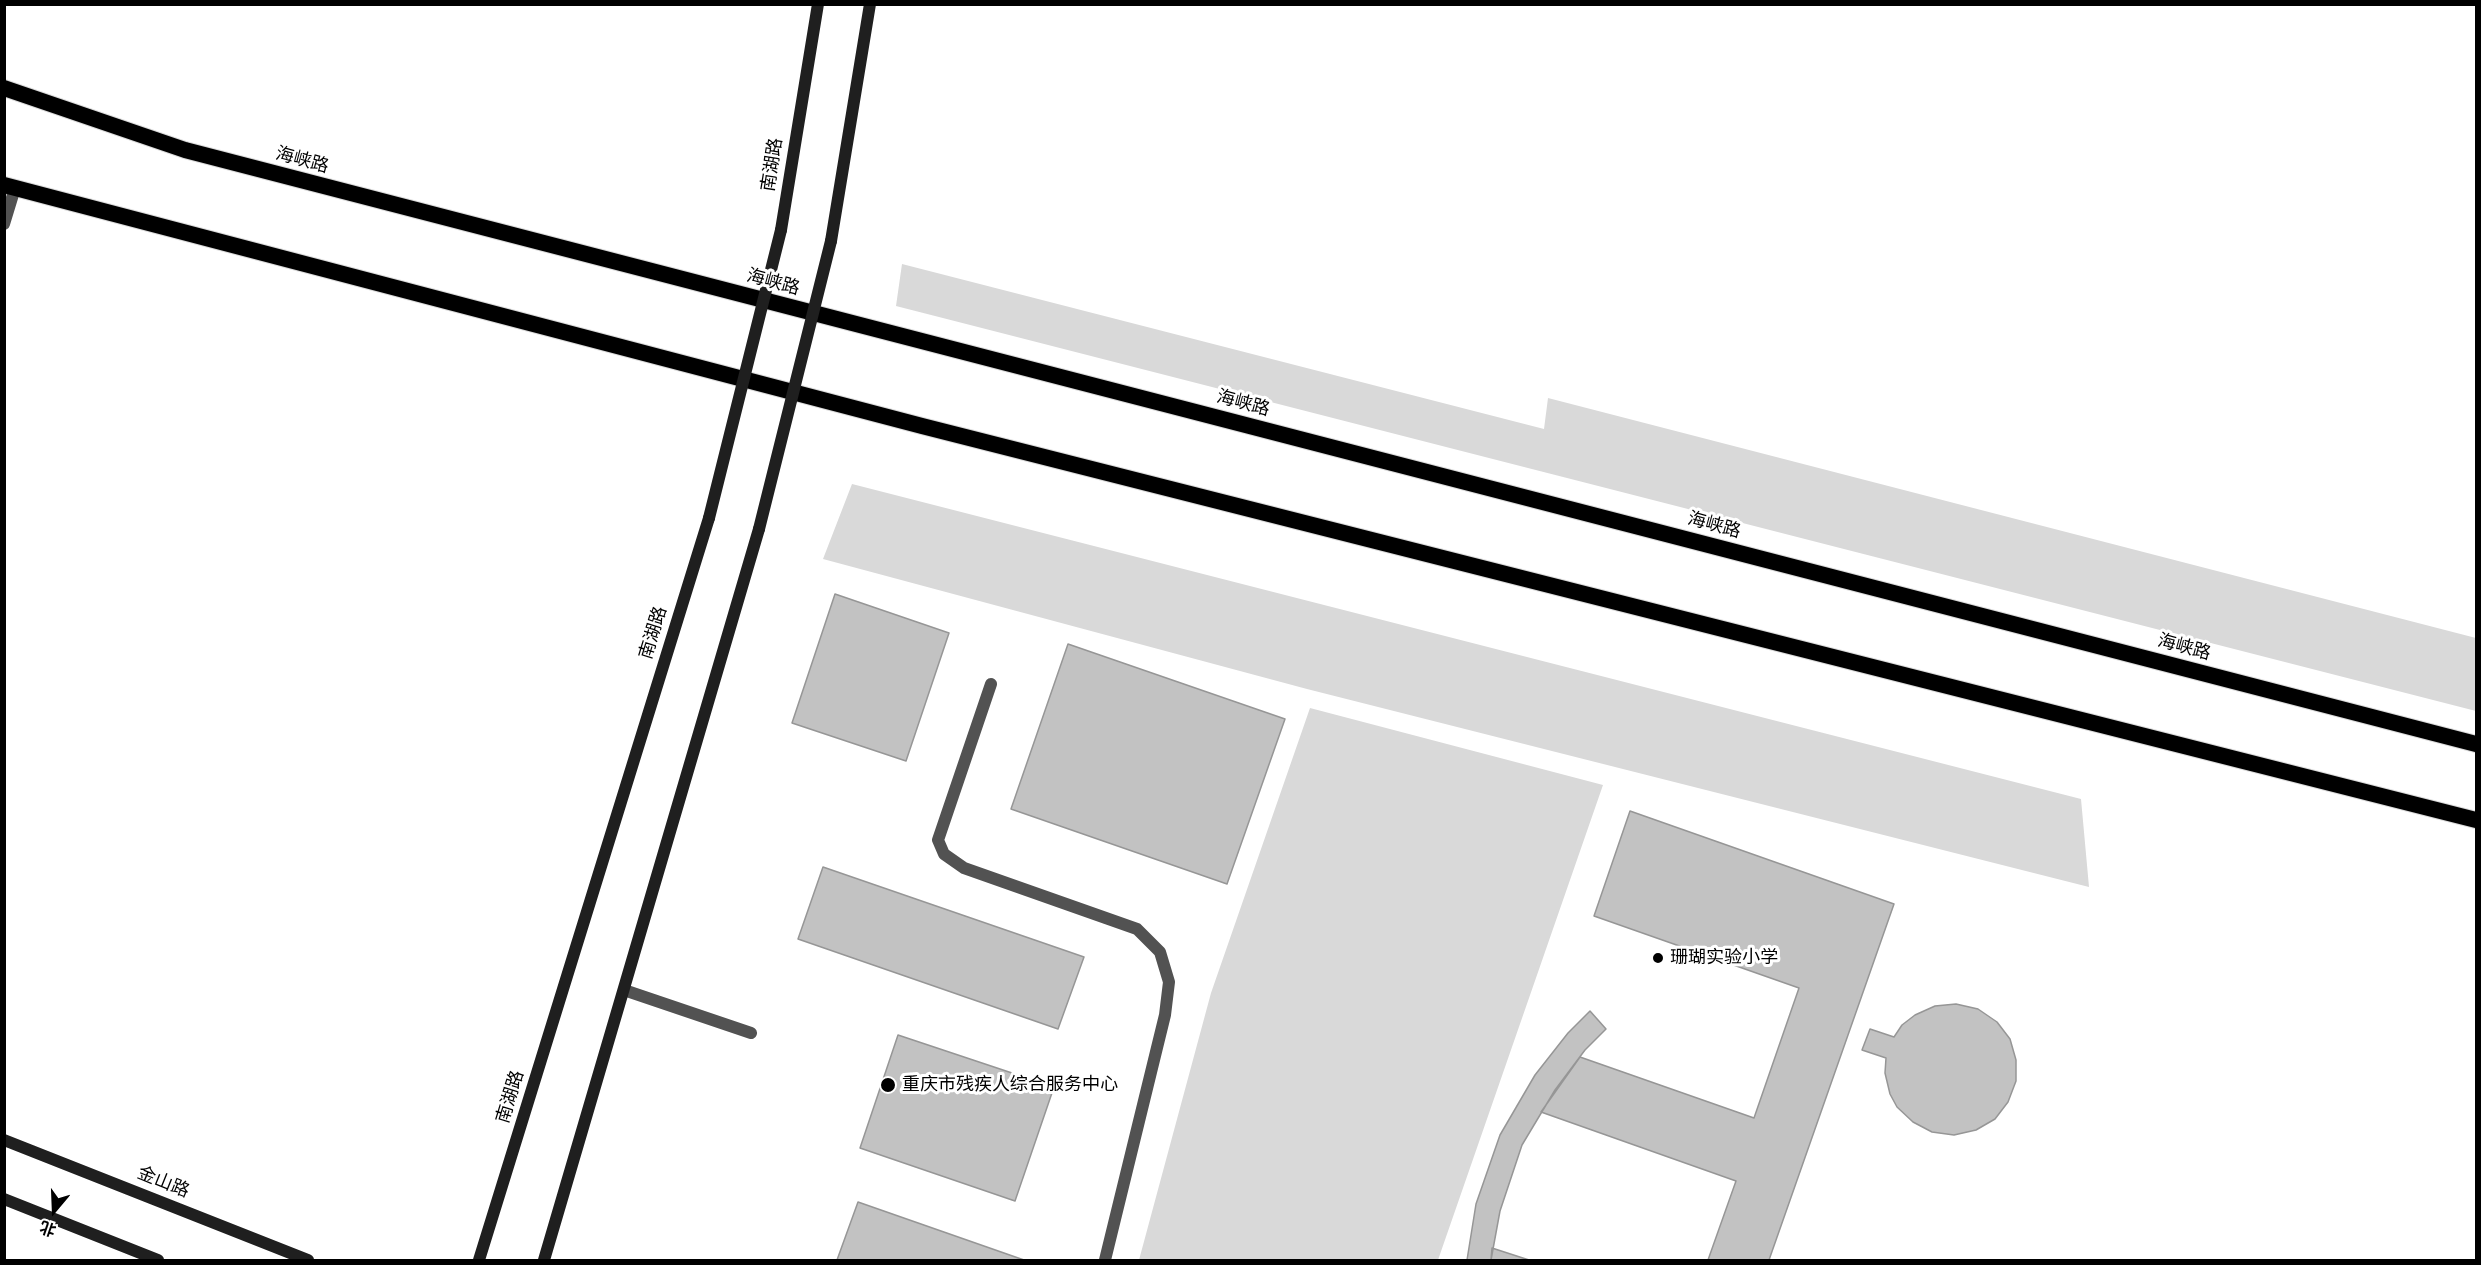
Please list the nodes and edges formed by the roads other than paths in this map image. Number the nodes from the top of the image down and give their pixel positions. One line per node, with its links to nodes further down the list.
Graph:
1 (818, 4): 15 (main road, 南湖路, bridge)
2 (870, 4): 9 (main road, bridge)
3 (4, 88): 7 (highway, 海峡路)
4 (10, 186): 5 (street); 8 (highway)
5 (4, 224)
6 (991, 684): 17 (street)
7 (2476, 744)
8 (2476, 820)
9 (624, 990): 10 (street); 16 (main road)
10 (751, 1033)
11 (4, 1140): 14 (main road, 金山路)
12 (4, 1199): 13 (main road)
13 (158, 1260)
14 (308, 1260)
15 (479, 1260)
16 (544, 1260)
17 (1105, 1260)

